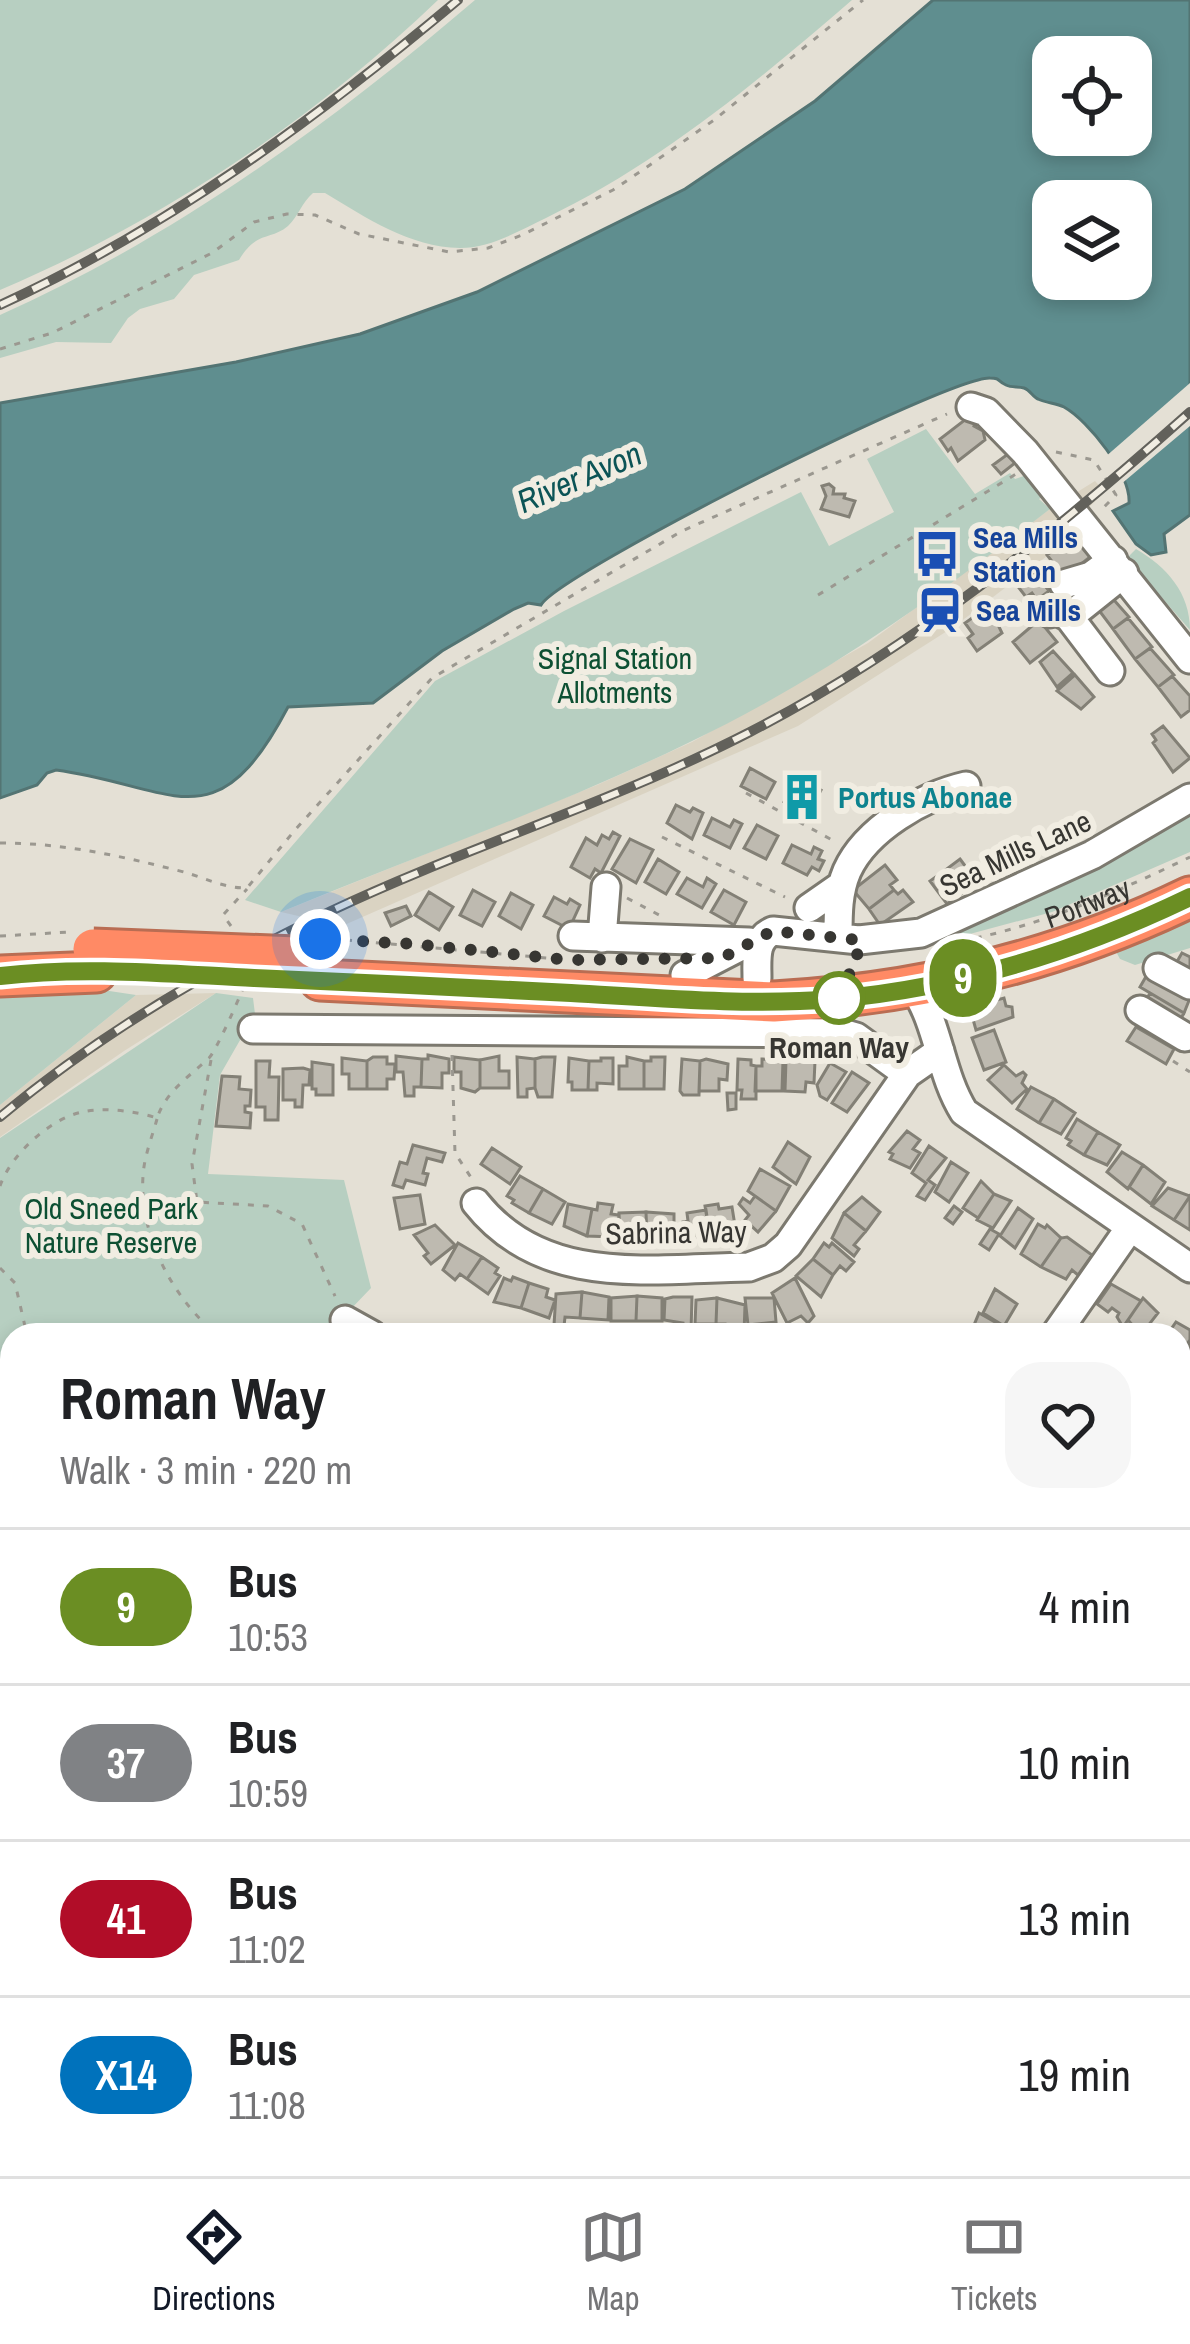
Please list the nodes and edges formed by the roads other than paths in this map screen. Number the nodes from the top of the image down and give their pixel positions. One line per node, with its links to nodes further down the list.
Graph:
1 (971, 407): 2 (street)
2 (1119, 567): 3 (street); 4 (street); 5 (street)
3 (1064, 584)
4 (1190, 659)
5 (1110, 670)
6 (951, 781): 9 (street)
7 (1190, 798): 14 (street, Sea Mills Lane)
8 (1190, 873): 18 (highway, Portway)
9 (842, 885): 12 (street); 14 (street)
10 (606, 893): 13 (street)
11 (1190, 897): 21 (highway, Portway)
12 (808, 908)
13 (602, 938): 15 (street, Sea Mills Lane); 18 (street, Sea Mills Lane)
14 (849, 938): 18 (street, Sea Mills Lane)
15 (571, 948)
16 (91, 950): 17 (highway, Portway); 19 (highway, Portway); 19 (highway, Portway, bridge); 22 (highway, Portway)
17 (0, 952)
18 (757, 952): 19 (highway, Portway)
19 (328, 959): 21 (highway, Portway)
20 (1158, 968): 23 (street)
21 (937, 971): 27 (street)
22 (0, 976)
23 (1190, 985)
24 (1140, 1010): 26 (street)
25 (253, 1029): 28 (street)
26 (1184, 1049)
27 (940, 1051): 28 (street, Sabrina Way); 30 (street)
28 (907, 1074): 29 (street, Sabrina Way)
29 (476, 1203)
30 (1129, 1229): 31 (street); 32 (street)
31 (1190, 1268)
32 (1063, 1323)

